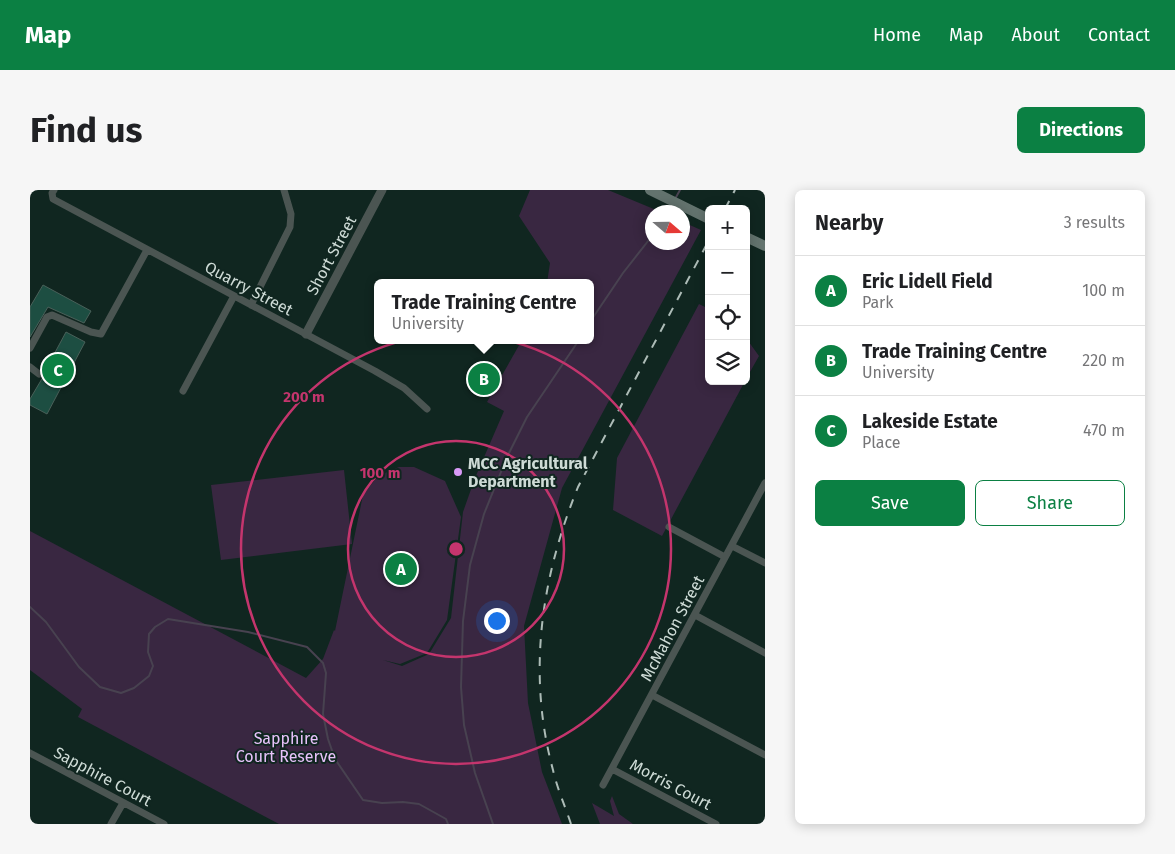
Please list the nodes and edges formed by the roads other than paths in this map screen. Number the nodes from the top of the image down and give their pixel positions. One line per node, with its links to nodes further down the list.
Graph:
1 (54, 190): 8 (street, Quarry Street)
2 (284, 190): 10 (street)
3 (382, 190): 11 (street, Short Street)
4 (654, 192): 5 (main road)
5 (705, 217)
6 (750, 239): 7 (main road)
7 (765, 246)
8 (147, 250): 9 (street, Quarry Street); 12 (street)
9 (234, 296): 10 (street, Quarry Street); 15 (street)
10 (251, 305): 11 (street, Quarry Street)
11 (306, 334): 16 (street, Quarry Street)
12 (30, 348)
13 (30, 367): 14 (street)
14 (39, 374)
15 (183, 391)
16 (427, 408)
17 (765, 484): 19 (street, McMahon Street)
18 (669, 527): 20 (street)
19 (732, 546): 20 (street, McMahon Street); 21 (street)
20 (725, 557): 22 (street, McMahon Street)
21 (765, 563)
22 (695, 615): 23 (street); 24 (street, McMahon Street)
23 (765, 653)
24 (652, 695): 26 (street); 27 (street, McMahon Street)
25 (30, 753): 29 (street, Sapphire Court)
26 (765, 754)
27 (612, 769): 28 (street, McMahon Street); 32 (street, Morris Court)
28 (603, 786)
29 (123, 802): 30 (street); 31 (street, Sapphire Court)
30 (111, 824)
31 (164, 824)
32 (716, 824)

